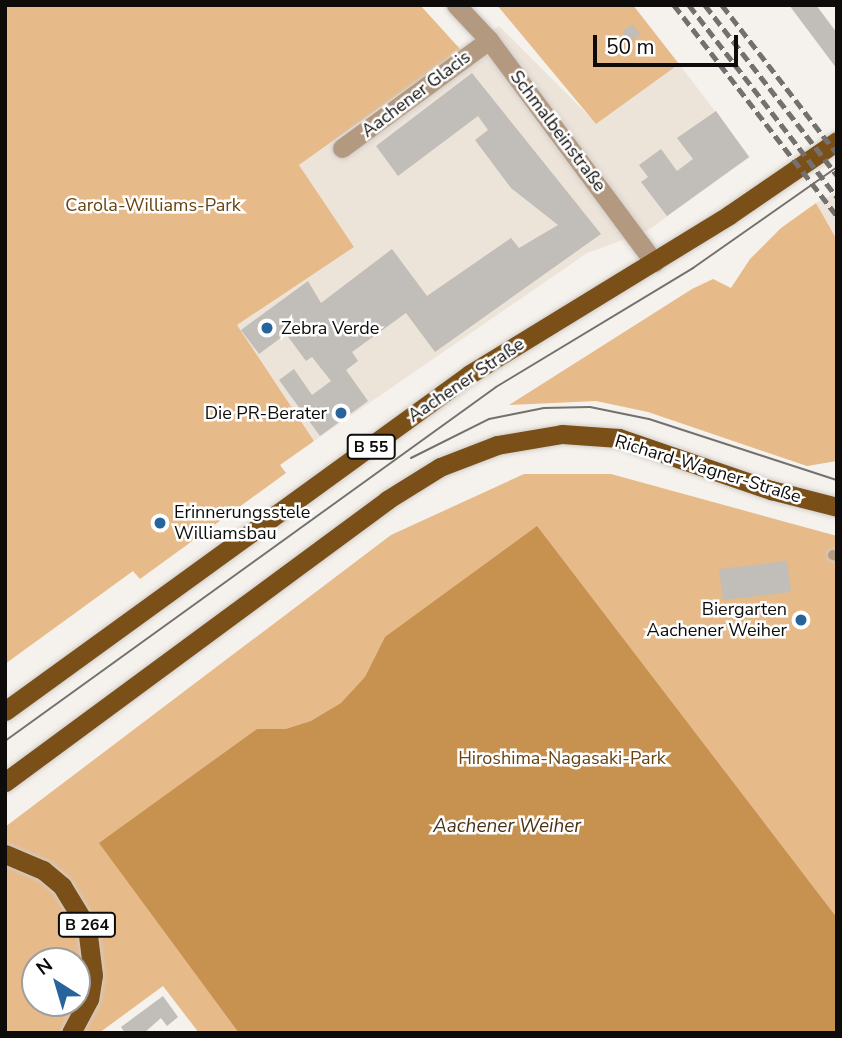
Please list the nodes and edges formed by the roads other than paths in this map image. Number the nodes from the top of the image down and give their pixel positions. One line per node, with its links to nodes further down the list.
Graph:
1 (456, 5): 2 (street, Schmalbeinstraße)
2 (489, 40): 4 (street, Aachener Glacis); 5 (street, Schmalbeinstraße)
3 (837, 142): 5 (main road, Aachener Straße / B 55)
4 (342, 148)
5 (654, 262): 7 (main road, Aachener Straße / B 55)
6 (837, 506): 8 (main road, Richard-Wagner-Straße)
7 (5, 711)
8 (5, 782)
9 (5, 854): 10 (main road, B 264)
10 (71, 1033)

